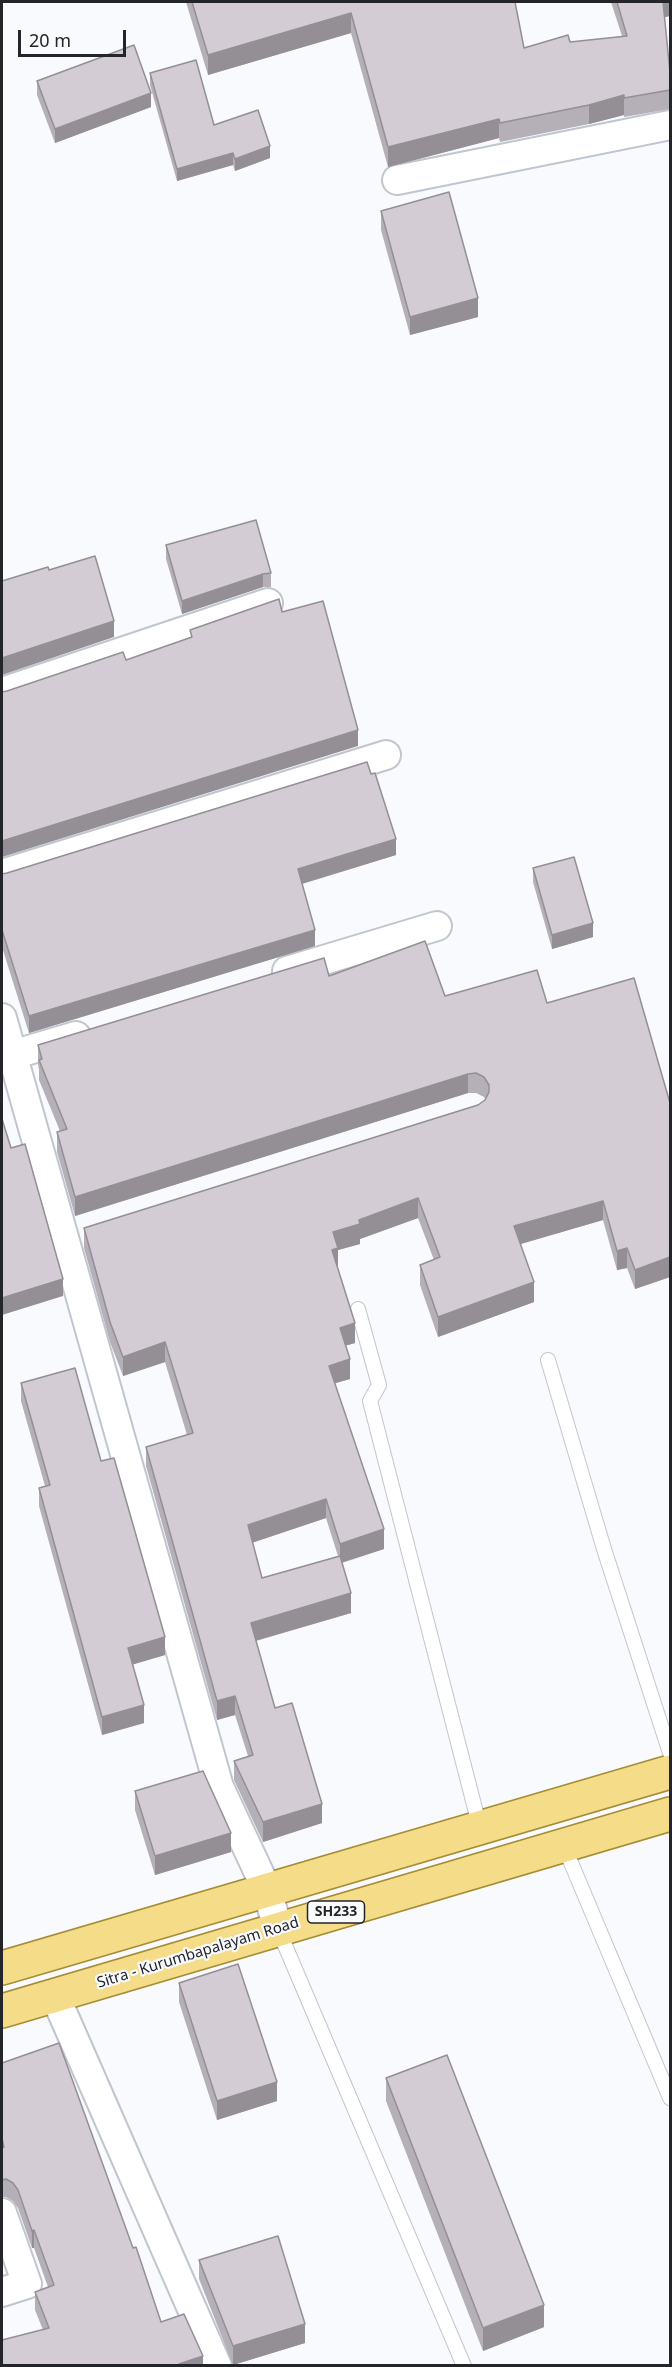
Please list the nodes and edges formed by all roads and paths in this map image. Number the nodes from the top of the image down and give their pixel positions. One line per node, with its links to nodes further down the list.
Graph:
1 (670, 125): 2 (street)
2 (397, 180)
3 (268, 603): 4 (street)
4 (2, 692)
5 (386, 755): 6 (street)
6 (2, 874)
7 (436, 926): 8 (street)
8 (264, 978)
9 (2, 1018): 11 (street)
10 (104, 1027): 11 (street)
11 (12, 1055): 19 (street)
12 (358, 1310): 17 (lane)
13 (548, 1360): 14 (lane)
14 (670, 1753)
15 (670, 1773): 17 (main road, SH233)
16 (670, 1814): 18 (main road, Sitra - Kurumbapalayam Road / SH233)
17 (480, 1828): 19 (main road, SH233)
18 (564, 1846): 20 (main road, Sitra - Kurumbapalayam Road / SH233); 24 (lane)
19 (267, 1890): 20 (street); 21 (main road, SH233)
20 (279, 1929): 22 (main road, Sitra - Kurumbapalayam Road / SH233); 28 (lane)
21 (2, 1968)
22 (55, 1996): 23 (main road, Sitra - Kurumbapalayam Road / SH233); 27 (street)
23 (2, 2012)
24 (670, 2098)
25 (2, 2213): 26 (street)
26 (2, 2292)
27 (217, 2366)
28 (464, 2366)

